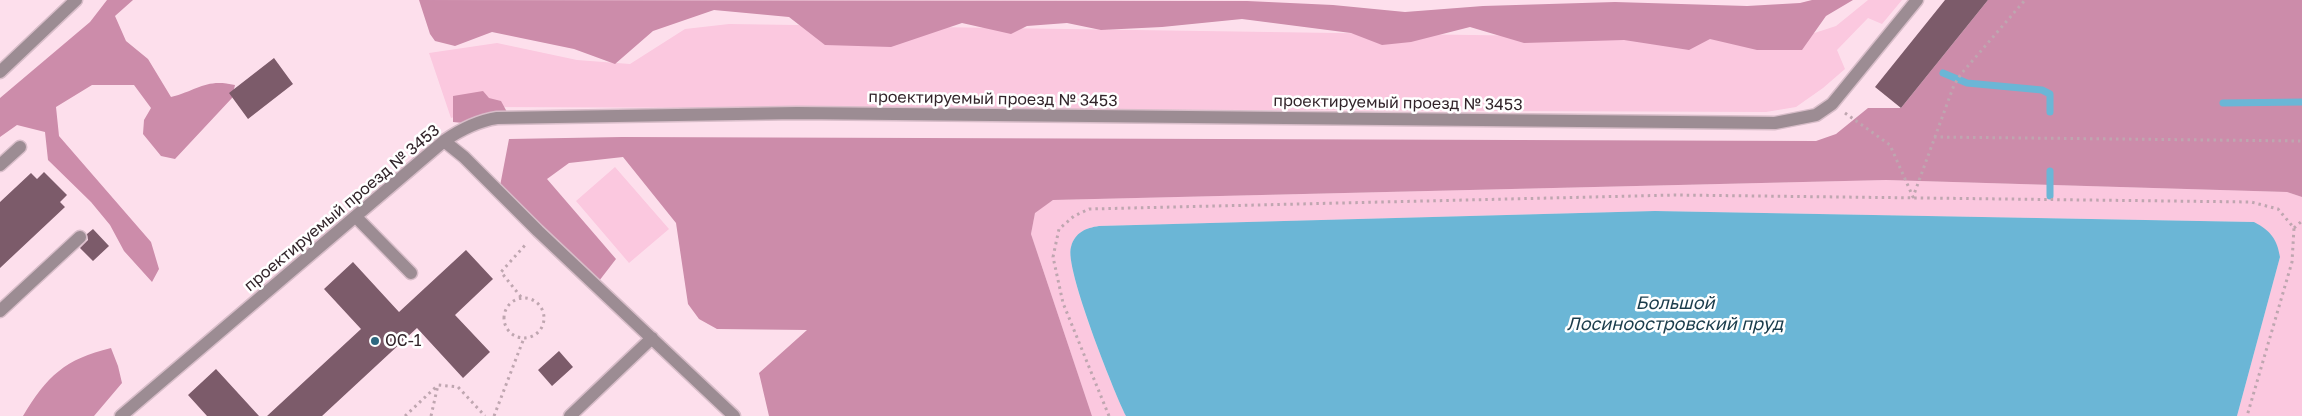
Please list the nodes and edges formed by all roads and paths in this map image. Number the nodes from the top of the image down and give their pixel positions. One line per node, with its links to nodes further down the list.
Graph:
1 (76, 0): 4 (street)
2 (1916, 0): 5 (street, проектируемый проезд № 3453)
3 (2025, 0): 6 (path)
4 (0, 72)
5 (1832, 104): 7 (street, проектируемый проезд № 3453); 11 (path)
6 (1934, 137): 8 (path); 11 (path)
7 (444, 142): 12 (street, проектируемый проезд № 3453); 15 (street)
8 (2302, 142)
9 (20, 147): 10 (street)
10 (0, 165)
11 (1913, 198): 14 (path); 30 (path)
12 (356, 217): 17 (street); 23 (street, проектируемый проезд № 3453)
13 (2302, 221): 14 (path)
14 (2294, 228): 31 (path)
15 (538, 231): 18 (path); 21 (street)
16 (80, 237): 19 (street)
17 (411, 273)
18 (521, 297): 20 (path); 20 (path)
19 (0, 311)
20 (524, 338): 27 (path)
21 (652, 338): 28 (street); 29 (street)
22 (438, 384): 24 (path); 25 (path); 26 (path)
23 (121, 416)
24 (405, 416)
25 (432, 416)
26 (485, 416)
27 (494, 416)
28 (570, 416)
29 (734, 416)
30 (1109, 416)
31 (2247, 416)

